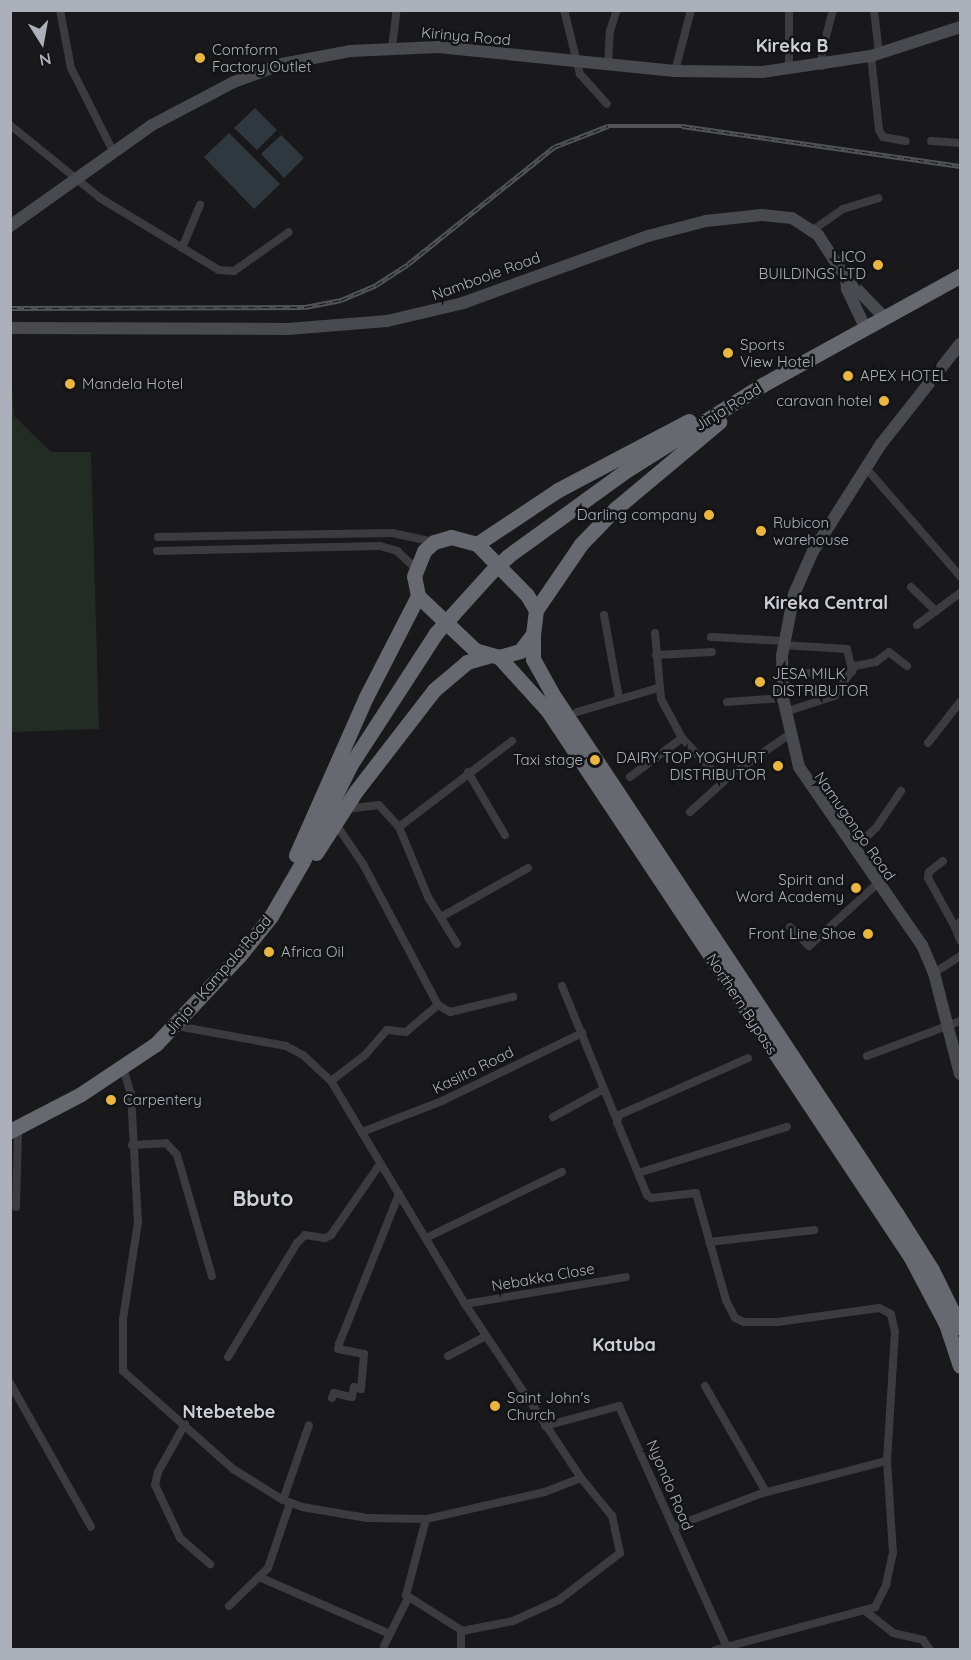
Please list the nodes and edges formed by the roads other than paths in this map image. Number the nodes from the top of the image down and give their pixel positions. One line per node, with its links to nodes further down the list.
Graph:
1 (60, 10): 22 (street)
2 (397, 10): 10 (street)
3 (564, 10): 12 (street)
4 (617, 10): 13 (street)
5 (691, 10): 16 (street)
6 (789, 10): 15 (street)
7 (833, 10): 14 (street)
8 (874, 10): 11 (street)
9 (960, 27): 11 (main road, Kirinya Road)
10 (392, 48): 12 (main road, Kirinya Road); 22 (main road, Kirinya Road)
11 (875, 56): 14 (main road, Kirinya Road); 19 (street)
12 (577, 63): 13 (main road, Kirinya Road); 17 (street)
13 (608, 65): 16 (main road, Kirinya Road)
14 (822, 66): 15 (main road, Kirinya Road)
15 (789, 69): 16 (main road, Kirinya Road)
16 (675, 71)
17 (608, 104)
18 (10, 125): 23 (street)
19 (906, 141)
20 (931, 141): 21 (street)
21 (960, 143)
22 (113, 151): 23 (main road, Kirinya Road)
23 (73, 178): 26 (main road, Kirinya Road); 29 (street)
24 (878, 198): 27 (street)
25 (200, 206): 29 (street)
26 (10, 226)
27 (813, 230): 31 (main road); 34 (main road, Namboole Road)
28 (289, 232): 29 (street)
29 (182, 248)
30 (960, 276): 32 (highway, Jinja Road)
31 (846, 278): 32 (main road); 33 (main road)
32 (884, 316): 33 (highway, Jinja Road)
33 (865, 327): 36 (highway, Jinja Road)
34 (10, 328)
35 (960, 344): 37 (main road, Namugongo Road)
36 (764, 384): 40 (highway); 47 (highway); 49 (highway, Jinja Road, bridge)
37 (865, 467): 43 (street); 55 (main road, Namugongo Road)
38 (158, 537): 39 (street)
39 (434, 542): 40 (highway); 42 (highway)
40 (477, 544): 47 (highway)
41 (157, 551): 42 (street)
42 (416, 569): 46 (highway)
43 (960, 576)
44 (911, 587): 48 (street)
45 (960, 593): 48 (street)
46 (418, 596): 58 (highway); 87 (highway)
47 (536, 610): 53 (highway)
48 (936, 611): 51 (street)
49 (453, 614): 87 (highway, Jinja - Kampala Road, bridge)
50 (604, 615): 64 (street)
51 (917, 626)
52 (655, 633): 57 (street)
53 (533, 634): 58 (highway); 125 (highway, Northern Bypass)
54 (711, 637): 55 (street)
55 (784, 643): 60 (street); 62 (main road, Namugongo Road)
56 (712, 652): 57 (street)
57 (656, 655): 63 (street)
58 (495, 656): 78 (highway); 129 (highway, Northern Bypass)
59 (907, 666): 60 (street)
60 (852, 670): 69 (street)
61 (818, 673): 62 (street)
62 (783, 674): 65 (main road, Namugongo Road)
63 (658, 688): 64 (street); 71 (street)
64 (619, 698): 68 (street)
65 (783, 698): 66 (street); 69 (main road, Namugongo Road)
66 (727, 702)
67 (960, 702): 73 (street)
68 (577, 712)
69 (786, 712): 70 (main road, Namugongo Road)
70 (790, 734): 75 (street); 83 (main road, Namugongo Road)
71 (682, 738): 75 (street); 76 (street)
72 (512, 741): 74 (street)
73 (928, 743)
74 (468, 772): 81 (street); 82 (street)
75 (731, 775): 79 (street)
76 (630, 777)
77 (901, 791): 83 (street)
78 (345, 809): 80 (highway); 81 (street)
79 (690, 812)
80 (334, 824): 87 (highway); 97 (street)
81 (399, 827): 88 (street)
82 (505, 835)
83 (854, 849): 86 (main road, Namugongo Road)
84 (943, 861): 89 (street)
85 (528, 868): 88 (street)
86 (877, 884): 90 (street); 94 (main road, Namugongo Road)
87 (271, 916): 99 (highway, Jinja - Kampala Road)
88 (441, 918): 92 (street)
89 (958, 925): 91 (street)
90 (790, 927)
91 (960, 940)
92 (457, 944)
93 (960, 956): 94 (street)
94 (934, 973): 100 (main road, Namugongo Road)
95 (562, 987): 101 (street)
96 (513, 997): 97 (street)
97 (438, 1005): 106 (street)
98 (960, 1021): 100 (street)
99 (177, 1026): 104 (highway, Jinja - Kampala Road); 106 (street)
100 (948, 1026): 102 (street); 105 (main road, Namugongo Road)
101 (582, 1033): 107 (street); 112 (street, Kasiita Road)
102 (867, 1056)
103 (748, 1058): 109 (street)
104 (123, 1068): 111 (highway, Jinja - Kampala Road); 113 (street)
105 (960, 1074)
106 (331, 1081): 112 (street)
107 (604, 1089): 108 (street); 109 (street)
108 (553, 1117)
109 (616, 1118): 116 (street)
110 (787, 1127): 116 (street)
111 (14, 1130): 118 (street)
112 (363, 1132): 114 (street)
113 (132, 1145): 122 (street); 133 (street)
114 (380, 1164): 117 (street); 128 (street)
115 (562, 1172): 120 (street)
116 (638, 1173): 121 (street)
117 (399, 1194): 120 (street); 132 (street)
118 (16, 1208)
119 (814, 1230): 121 (street)
120 (428, 1237): 124 (street)
121 (709, 1242): 136 (street)
122 (212, 1276)
123 (626, 1277): 124 (street, Nebakka Close)
124 (465, 1304): 126 (street)
125 (960, 1327)
126 (486, 1336): 127 (street); 135 (street)
127 (448, 1356)
128 (228, 1357)
129 (960, 1366)
130 (10, 1383): 141 (street)
131 (705, 1386): 138 (street)
132 (332, 1398)
133 (185, 1424): 139 (street); 143 (street)
134 (309, 1425): 139 (street)
135 (545, 1426): 137 (street); 142 (street, Nyondo Road)
136 (887, 1461): 138 (street); 147 (street)
137 (581, 1478): 140 (street); 148 (street)
138 (766, 1492): 142 (street)
139 (287, 1502): 140 (street); 144 (street)
140 (426, 1519): 145 (street)
141 (91, 1527)
142 (673, 1527): 151 (street, Nyondo Road)
143 (210, 1564)
144 (259, 1577): 146 (street); 149 (street)
145 (408, 1598): 148 (street); 149 (street)
146 (229, 1605)
147 (864, 1610): 151 (street); 154 (street)
148 (462, 1632): 152 (street)
149 (390, 1634): 150 (street)
150 (384, 1646)
151 (727, 1647): 153 (street)
152 (461, 1650)
153 (715, 1650)
154 (930, 1650)

